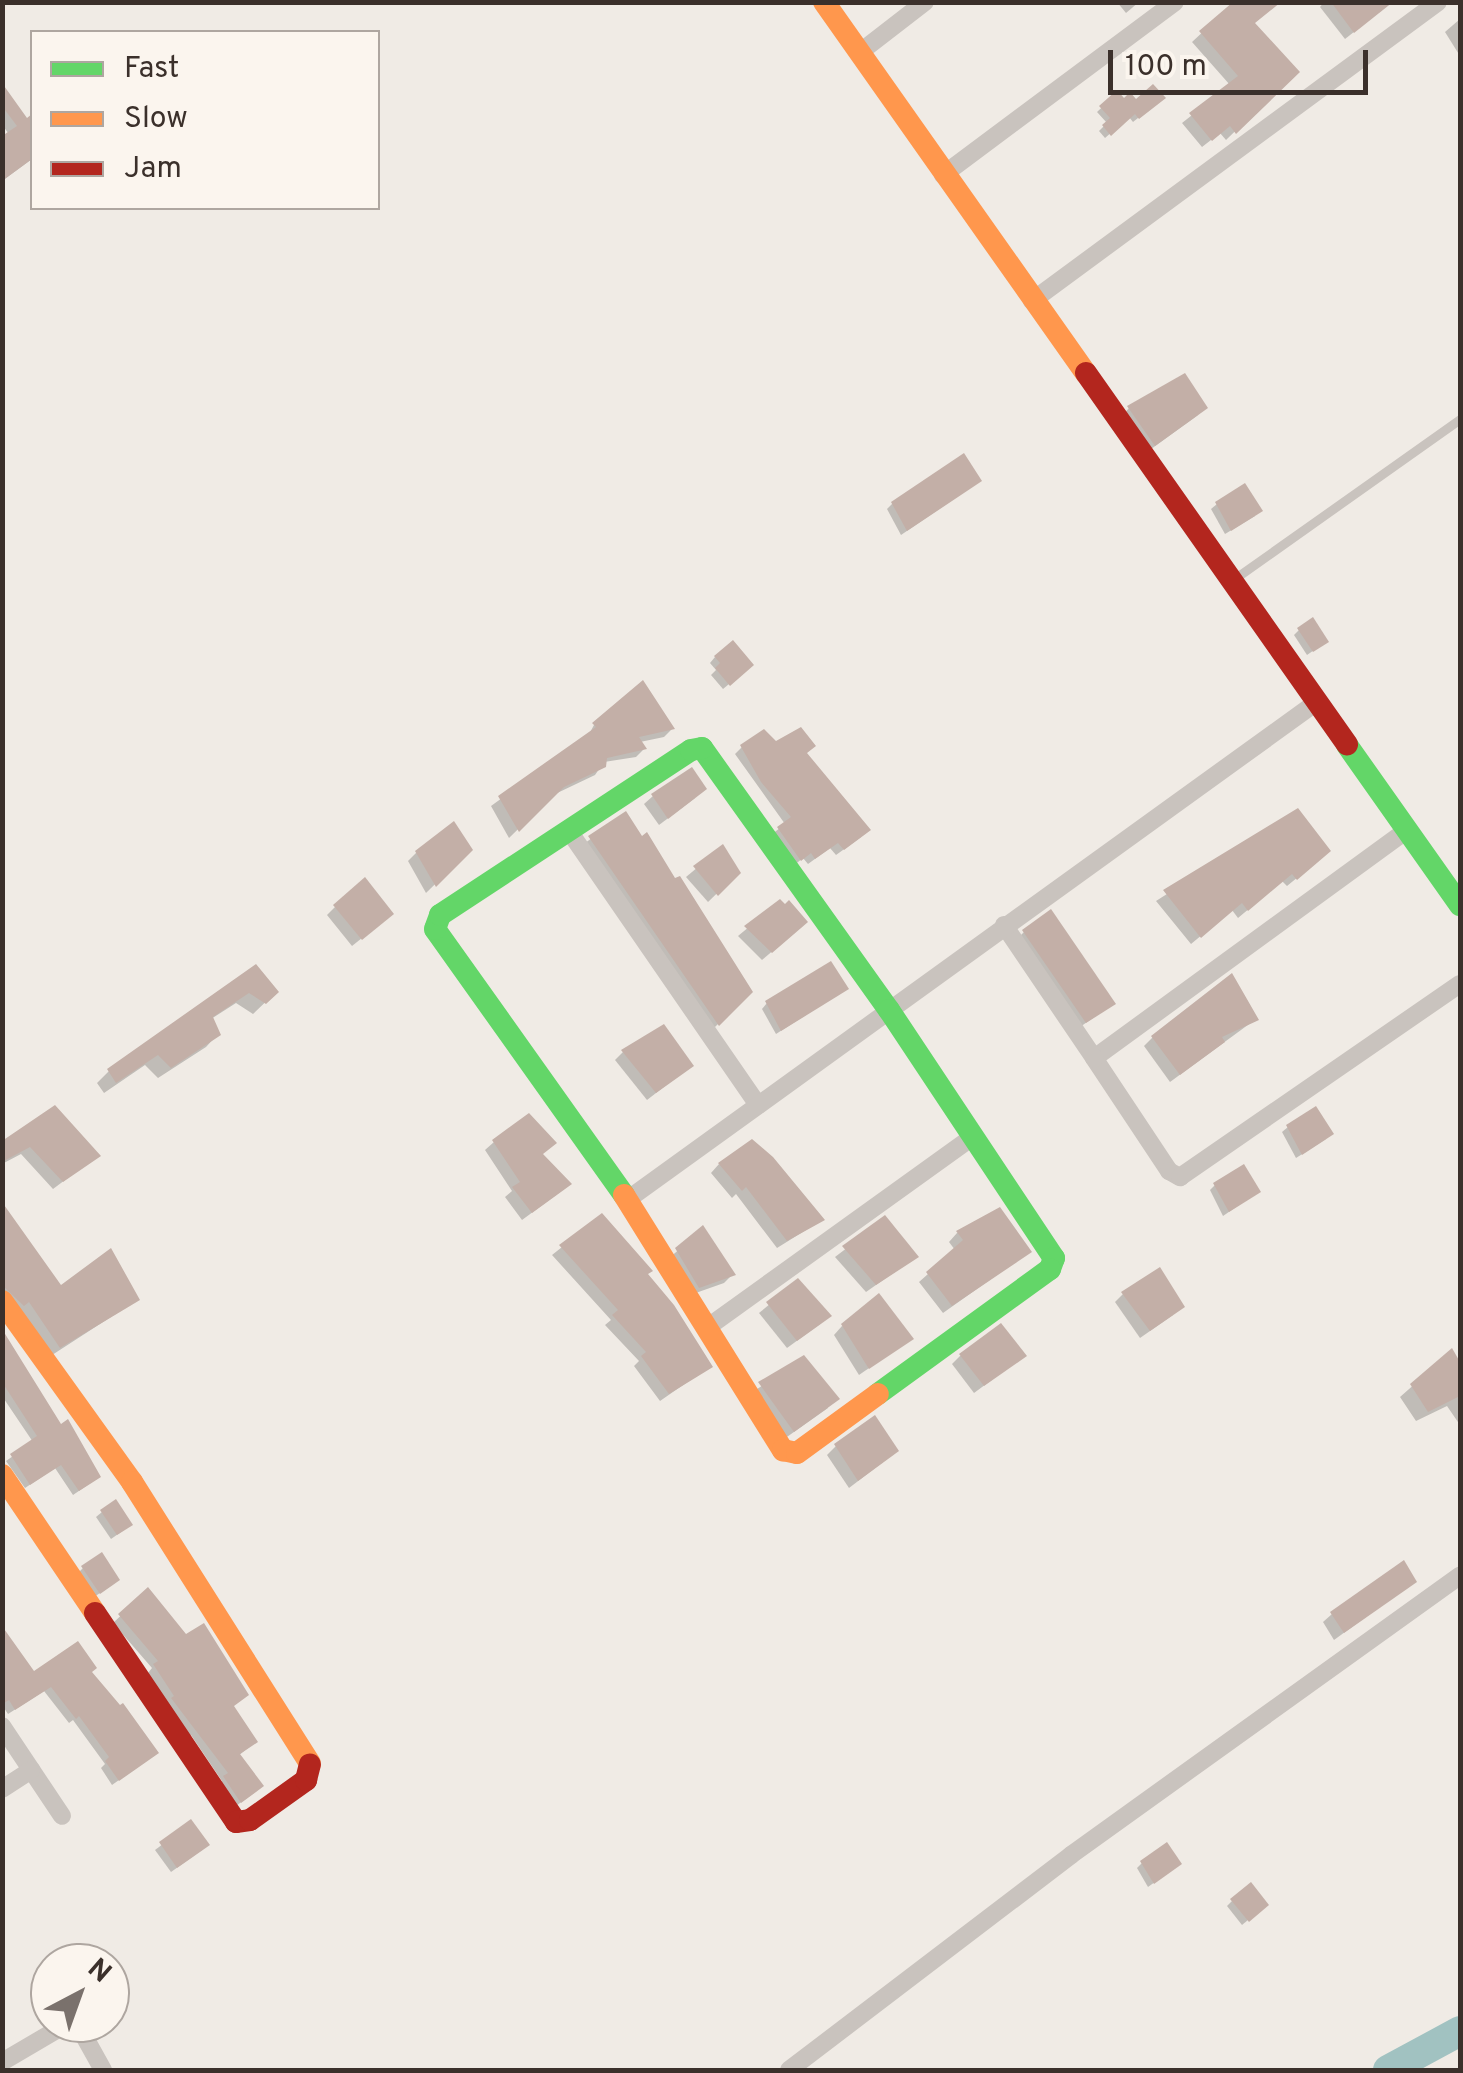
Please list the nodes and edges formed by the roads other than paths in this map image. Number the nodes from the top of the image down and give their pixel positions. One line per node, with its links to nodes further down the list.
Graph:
1 (824, 2): 5 (street)
2 (925, 2): 5 (street)
3 (1175, 2): 6 (street)
4 (1438, 2): 7 (street)
5 (859, 53): 6 (street)
6 (943, 175): 7 (street)
7 (1032, 300): 9 (street)
8 (1460, 419): 9 (lane)
9 (1232, 581): 10 (street)
10 (1318, 701): 11 (street); 14 (street)
11 (1408, 830): 13 (street); 17 (street)
12 (569, 831): 16 (street); 18 (street); 20 (street)
13 (1460, 905)
14 (1004, 925): 16 (street); 17 (street)
15 (1460, 984): 17 (street)
16 (890, 1010): 18 (street); 19 (street)
17 (1094, 1058)
18 (758, 1105): 20 (street)
19 (974, 1136): 22 (street); 22 (street)
20 (626, 1200): 22 (street)
21 (2, 1301): 23 (street)
22 (708, 1327)
23 (2, 1475)
24 (1460, 1575): 31 (street)
25 (2, 1726): 26 (street)
26 (31, 1770): 27 (street); 28 (street)
27 (2, 1789)
28 (62, 1816)
29 (2, 2062): 30 (street)
30 (104, 2070)
31 (789, 2070)

